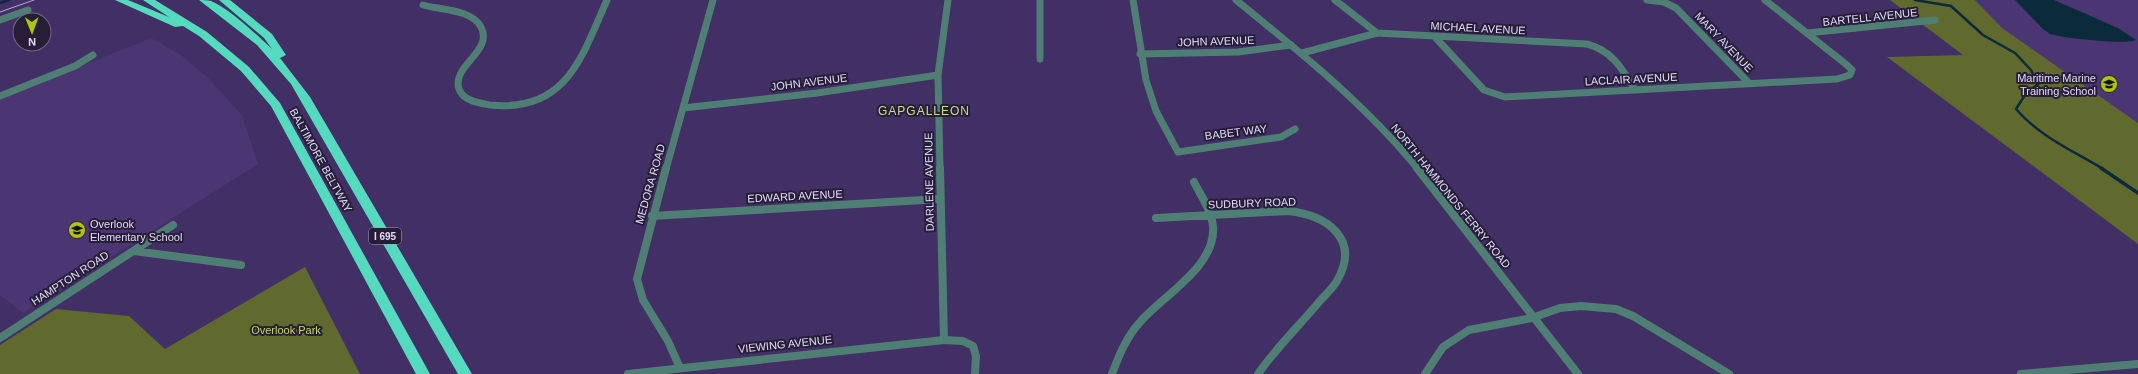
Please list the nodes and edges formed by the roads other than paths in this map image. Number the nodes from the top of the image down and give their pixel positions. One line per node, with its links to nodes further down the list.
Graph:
1 (120, 0): 20 (highway)
2 (148, 0): 20 (highway, BALTIMORE BELTWAY / I 695)
3 (204, 0): 31 (highway, BALTIMORE BELTWAY / I 695)
4 (224, 0): 31 (highway)
5 (607, 0): 14 (street)
6 (714, 0): 32 (street, MEDORA ROAD)
7 (948, 0): 27 (street, DARLENE AVENUE)
8 (1040, 0): 26 (street)
9 (1134, 0): 24 (street)
10 (1236, 0): 22 (street, NORTH HAMMONDS FERRY ROAD)
11 (1336, 0): 18 (street)
12 (1647, 0): 28 (street, MARY AVENUE)
13 (1765, 0): 19 (street)
14 (423, 6)
15 (28, 10): 16 (street)
16 (0, 20)
17 (1935, 20): 19 (street, BARTELL AVENUE)
18 (1377, 33): 21 (street, MICHAEL AVENUE); 23 (street, MICHAEL AVENUE)
19 (1807, 33): 28 (street, LACLAIR AVENUE)
20 (203, 34): 47 (highway, BALTIMORE BELTWAY / I 695)
21 (1435, 37): 29 (street, MICHAEL AVENUE); 29 (street, LACLAIR AVENUE)
22 (1291, 45): 23 (street, NORTH HAMMONDS FERRY ROAD); 24 (street, JOHN AVENUE)
23 (1302, 53): 42 (street, NORTH HAMMONDS FERRY ROAD)
24 (1140, 54): 33 (street, BABET WAY)
25 (93, 55): 30 (street)
26 (1040, 59)
27 (938, 75): 32 (street, JOHN AVENUE); 35 (street, DARLENE AVENUE)
28 (1748, 83): 29 (street, LACLAIR AVENUE)
29 (1635, 90)
30 (0, 96)
31 (305, 97): 48 (highway, BALTIMORE BELTWAY / I 695)
32 (683, 108): 37 (street, MEDORA ROAD)
33 (1295, 130)
34 (1194, 182): 36 (street)
35 (940, 199): 37 (street, EDWARD AVENUE); 44 (street, DARLENE AVENUE)
36 (1210, 215): 38 (street, SUDBURY ROAD); 51 (street); 52 (street, SUDBURY ROAD)
37 (652, 216): 46 (street, MEDORA ROAD)
38 (1156, 218)
39 (173, 225): 40 (street, HAMPTON ROAD)
40 (134, 251): 41 (street); 43 (street, HAMPTON ROAD)
41 (241, 266)
42 (1532, 318): 53 (street); 54 (street, NORTH HAMMONDS FERRY ROAD); 55 (street)
43 (0, 338)
44 (944, 340): 46 (street, VIEWING AVENUE); 50 (street, VIEWING AVENUE)
45 (2138, 364): 56 (street)
46 (680, 368): 49 (street, VIEWING AVENUE)
47 (423, 374)
48 (465, 374)
49 (628, 374)
50 (975, 374)
51 (1112, 374)
52 (1258, 374)
53 (1425, 374)
54 (1578, 374)
55 (1729, 374)
56 (2021, 374)

